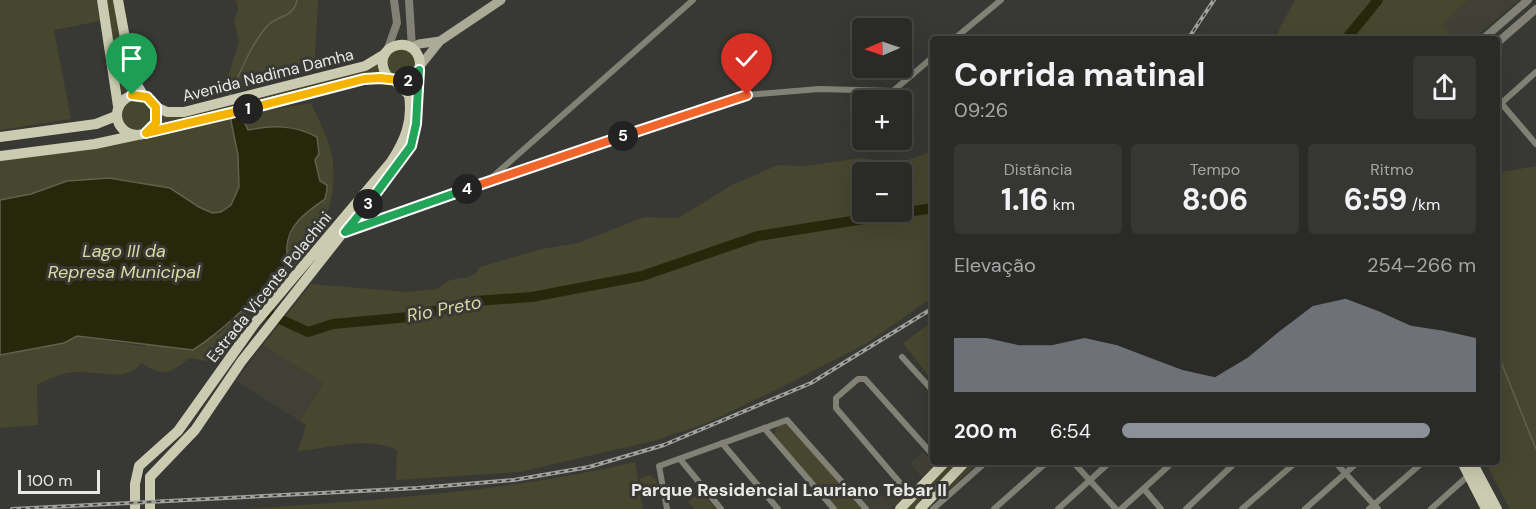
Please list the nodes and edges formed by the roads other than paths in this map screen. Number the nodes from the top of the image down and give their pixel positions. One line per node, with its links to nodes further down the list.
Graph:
1 (102, 0): 24 (main road)
2 (118, 0): 20 (main road)
3 (394, 0): 15 (street)
4 (409, 0): 14 (street)
5 (501, 0): 13 (main road)
6 (693, 0): 29 (street)
7 (1001, 0): 10 (street)
8 (1528, 0): 9 (street); 11 (street)
9 (1536, 9): 12 (street)
10 (958, 36)
11 (1486, 36)
12 (1500, 40)
13 (440, 41): 14 (main road); 17 (main road)
14 (415, 44): 15 (main road); 17 (main road)
15 (386, 53): 19 (main road); 23 (main road, Avenida Nadima Damha)
16 (930, 59): 29 (street)
17 (419, 68): 19 (main road); 30 (main road, Estrada Vicente Polachini)
18 (1535, 75): 21 (street)
19 (394, 80): 25 (main road, Avenida Nadima Damha); 59 (main road, Estrada Vicente Polachini)
20 (143, 95): 23 (main road); 24 (main road)
21 (1500, 104)
22 (1500, 106): 27 (street)
23 (156, 107): 25 (main road)
24 (117, 111): 25 (main road); 26 (main road)
25 (142, 134): 28 (main road, Avenida Nadima Damha)
26 (0, 137)
27 (1536, 144)
28 (0, 156)
29 (485, 183): 30 (street)
30 (345, 232): 60 (main road, Estrada Vicente Polachini)
31 (902, 357): 32 (street)
32 (930, 388)
33 (774, 424): 34 (street); 35 (street); 65 (street)
34 (764, 428): 35 (street); 36 (street)
35 (773, 438): 64 (street)
36 (722, 443): 38 (street); 63 (street)
37 (930, 452): 57 (street)
38 (680, 459): 61 (street); 62 (street)
39 (940, 465): 57 (main road)
40 (962, 465): 67 (main road)
41 (983, 465): 68 (street)
42 (1044, 465): 69 (street)
43 (1076, 465): 55 (street)
44 (1107, 465): 55 (street)
45 (1170, 465): 56 (street)
46 (1233, 465): 74 (street)
47 (1292, 465): 75 (street)
48 (1338, 465): 53 (street)
49 (1355, 465): 53 (street)
50 (1419, 465): 58 (street)
51 (1464, 465): 54 (main road)
52 (1474, 465): 79 (main road)
53 (1345, 474): 58 (street); 76 (street)
54 (1469, 475): 77 (street); 78 (main road)
55 (1090, 480): 70 (street); 71 (street)
56 (1144, 489): 72 (street); 73 (street)
57 (912, 496): 66 (main road)
58 (1374, 508)
59 (135, 509)
60 (150, 509)
61 (667, 509)
62 (721, 509)
63 (778, 509)
64 (834, 509)
65 (866, 509)
66 (900, 509)
67 (920, 509)
68 (933, 509)
69 (994, 509)
70 (1058, 509)
71 (1116, 509)
72 (1121, 509)
73 (1161, 509)
74 (1186, 509)
75 (1242, 509)
76 (1305, 509)
77 (1431, 509)
78 (1486, 509)
79 (1497, 509)

